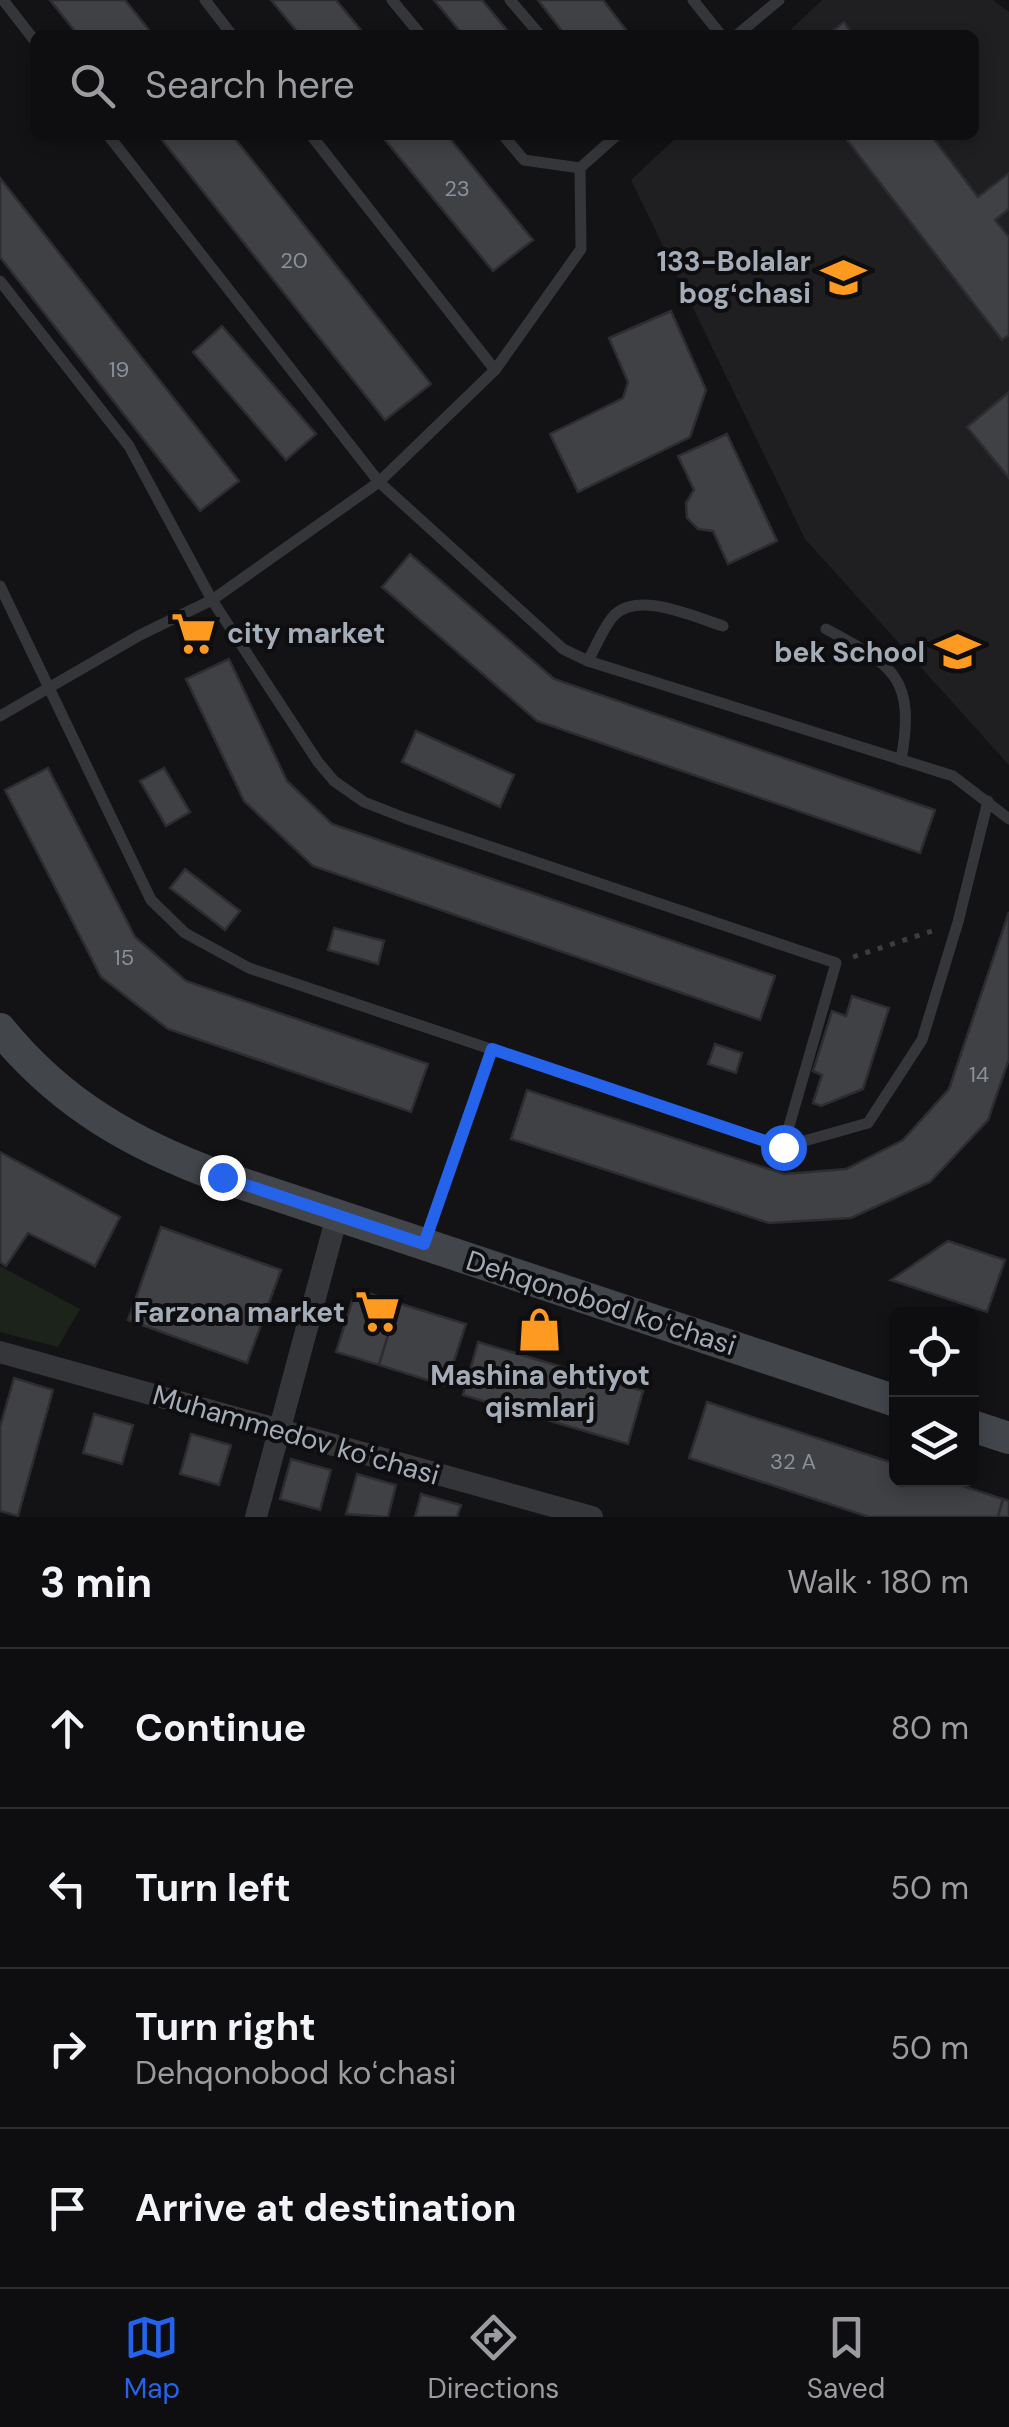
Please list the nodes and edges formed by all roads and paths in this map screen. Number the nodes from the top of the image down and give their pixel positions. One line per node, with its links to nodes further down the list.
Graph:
1 (3, 0): 12 (lane)
2 (204, 0): 7 (lane)
3 (392, 0): 8 (lane)
4 (510, 0): 9 (lane)
5 (694, 0): 10 (lane)
6 (778, 0): 11 (lane)
7 (228, 30)
8 (416, 30)
9 (536, 30)
10 (717, 30)
11 (743, 30)
12 (30, 35)
13 (112, 140): 20 (lane)
14 (314, 140): 19 (lane)
15 (507, 140): 17 (lane)
16 (611, 140): 17 (lane)
17 (580, 168): 19 (lane)
18 (0, 280): 22 (lane)
19 (495, 370): 20 (lane)
20 (379, 482): 22 (lane); 25 (lane)
21 (0, 586): 26 (lane)
22 (212, 600): 26 (lane); 32 (lane)
23 (724, 626): 25 (lane)
24 (826, 628): 28 (lane)
25 (588, 662): 28 (lane)
26 (47, 690): 27 (lane); 34 (lane)
27 (0, 716)
28 (901, 760): 29 (lane)
29 (988, 801): 30 (lane); 31 (lane)
30 (1009, 819)
31 (958, 922): 32 (path); 35 (lane)
32 (836, 962): 35 (lane)
33 (0, 1029): 36 (main road, Dehqonobod koʻchasi)
34 (492, 1049): 35 (lane); 37 (lane)
35 (783, 1147)
36 (338, 1216): 37 (main road, Dehqonobod koʻchasi); 41 (street)
37 (424, 1244): 39 (main road, Dehqonobod koʻchasi)
38 (0, 1352): 41 (street, Muhammedov koʻchasi)
39 (889, 1399)
40 (979, 1428): 42 (main road)
41 (279, 1432): 43 (street); 44 (street, Muhammedov koʻchasi)
42 (1009, 1438)
43 (256, 1517)
44 (592, 1517)

